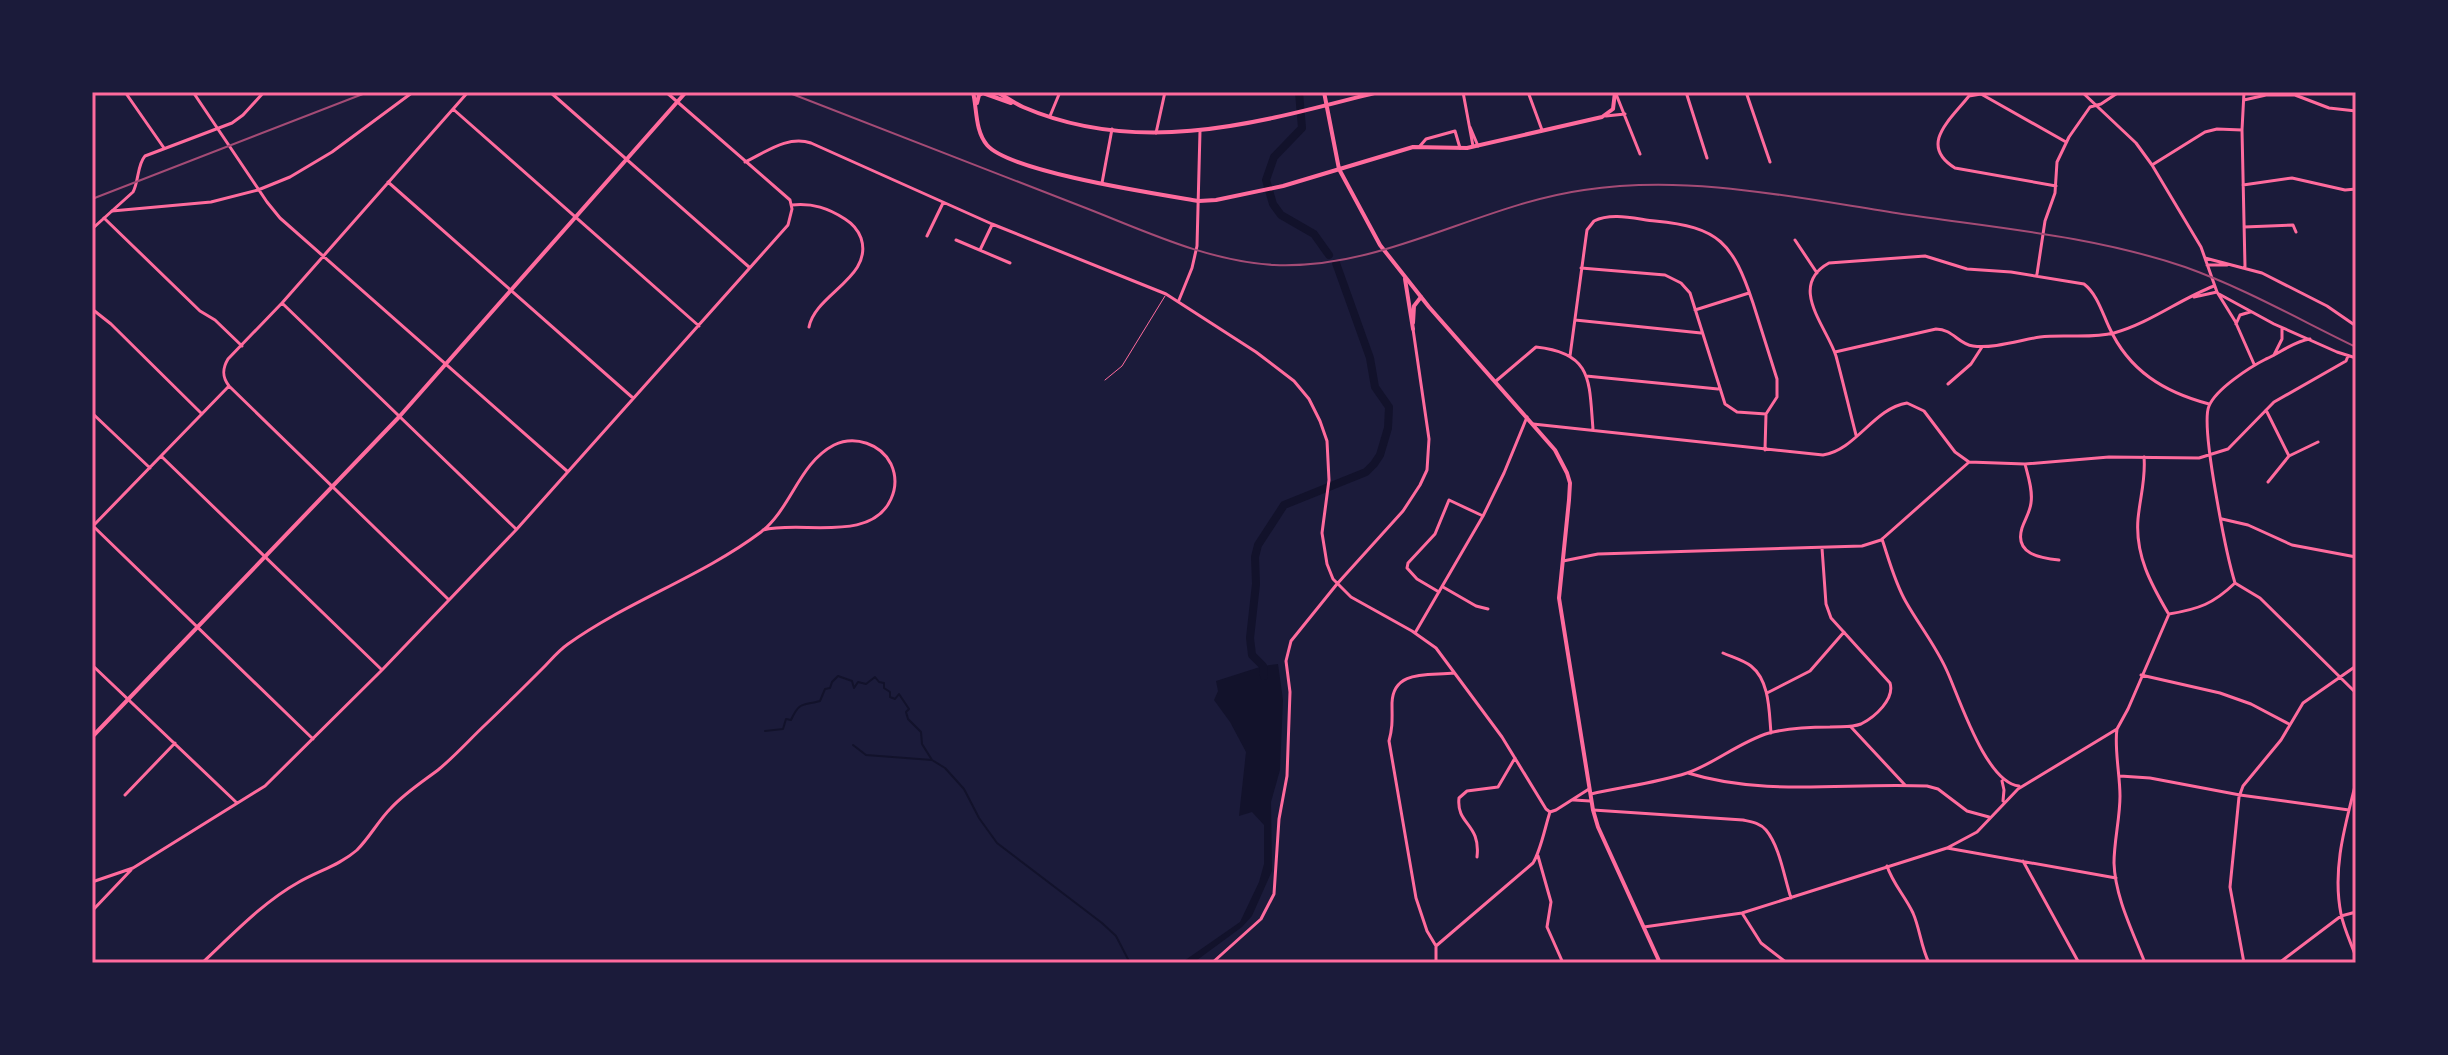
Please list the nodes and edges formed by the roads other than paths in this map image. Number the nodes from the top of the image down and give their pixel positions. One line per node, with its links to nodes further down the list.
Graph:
1 (125, 92): 43 (street)
2 (193, 92): 34 (street)
3 (413, 92): 57 (street)
4 (468, 92): 29 (street)
5 (550, 92): 47 (street)
6 (666, 92): 24 (street)
7 (686, 92): 24 (main road)
8 (973, 92): 25 (main road)
9 (998, 92): 27 (main road)
10 (1060, 92): 32 (street)
11 (1165, 92): 39 (street)
12 (1324, 92): 28 (main road)
13 (1378, 92): 28 (main road)
14 (1463, 92): 42 (street)
15 (1528, 92): 38 (street)
16 (1615, 92): 31 (street); 33 (main road)
17 (1686, 92): 46 (street)
18 (1746, 92): 49 (street)
19 (2082, 92): 26 (street)
20 (2119, 92): 26 (street)
21 (2244, 92): 23 (street)
22 (261, 93): 34 (street)
23 (2244, 100): 30 (street); 36 (street)
24 (677, 102): 47 (main road); 48 (street)
25 (976, 105): 27 (main road); 53 (main road)
26 (2096, 105): 40 (street); 50 (street)
27 (1021, 106): 32 (main road)
28 (1326, 107): 37 (main road); 51 (main road)
29 (453, 109): 52 (street); 62 (street)
30 (2356, 111)
31 (1625, 114): 33 (street); 45 (street)
32 (1050, 116): 35 (main road)
33 (1606, 116): 38 (main road)
34 (217, 128): 43 (street); 57 (street)
35 (1112, 129): 39 (main road); 53 (street)
36 (2242, 130): 50 (street); 54 (street)
37 (1200, 131): 39 (main road); 58 (street)
38 (1542, 131): 42 (main road)
39 (1156, 133)
40 (2066, 142): 55 (street); 55 (street)
41 (1420, 146): 44 (main road); 44 (street); 51 (main road)
42 (1476, 146): 44 (main road)
43 (164, 148): 61 (street)
44 (1460, 148)
45 (1640, 154)
46 (1707, 158)
47 (627, 159): 62 (main road); 77 (street)
48 (745, 162): 59 (street); 60 (street)
49 (1770, 162)
50 (2152, 165): 73 (street)
51 (1339, 169): 58 (main road); 82 (main road)
52 (388, 182): 72 (street); 84 (street)
53 (1102, 183): 58 (main road)
54 (2243, 185): 56 (street); 65 (street)
55 (2056, 186): 81 (street)
56 (2356, 189)
57 (258, 190): 61 (street); 72 (street)
58 (1199, 201): 90 (street)
59 (943, 203): 64 (street); 68 (street)
60 (792, 205): 77 (street); 100 (street)
61 (112, 211): 63 (street)
62 (575, 217): 84 (main road); 98 (street)
63 (104, 218): 66 (street); 106 (street)
64 (992, 224): 71 (street); 87 (street)
65 (2244, 227): 67 (street); 78 (street)
66 (92, 229)
67 (2296, 232)
68 (927, 236)
69 (956, 240): 71 (street)
70 (1795, 240): 80 (street)
71 (980, 250): 74 (street)
72 (324, 256): 91 (street); 113 (street)
73 (2205, 258): 75 (street); 76 (street)
74 (1010, 263)
75 (2207, 265): 76 (street); 83 (street)
76 (2230, 265): 78 (street)
77 (749, 267): 98 (street)
78 (2245, 267): 99 (street)
79 (1581, 268): 86 (street); 94 (street); 96 (street)
80 (1817, 273): 81 (street); 108 (street)
81 (2037, 275): 104 (street)
82 (1405, 279): 88 (main road); 92 (main road)
83 (2214, 286): 85 (street); 89 (street)
84 (512, 290): 113 (main road); 121 (street)
85 (2217, 292): 89 (street); 95 (street); 97 (street)
86 (1749, 293): 94 (street); 126 (street)
87 (1166, 294): 90 (street); 116 (lane)
88 (1419, 295): 92 (main road); 102 (main road); 117 (main road)
89 (2191, 297): 104 (street)
90 (1178, 301): 156 (street)
91 (282, 303): 106 (street); 127 (street)
92 (1408, 303): 102 (main road)
93 (92, 309): 125 (street)
94 (1695, 310): 103 (street)
95 (2250, 312): 97 (street); 101 (street)
96 (1575, 320): 103 (street); 110 (street)
97 (2236, 324): 114 (street)
98 (699, 326): 121 (street)
99 (2356, 326)
100 (809, 327)
101 (2281, 327): 105 (street); 109 (street)
102 (1413, 329): 156 (street)
103 (1701, 333): 120 (street)
104 (2112, 334): 107 (street); 122 (street)
105 (2310, 339): 109 (street); 111 (street)
106 (242, 346): 119 (street)
107 (1982, 347): 108 (street); 118 (street)
108 (1835, 352): 131 (street)
109 (2274, 355): 114 (street)
110 (1570, 356): 115 (street); 117 (street)
111 (2348, 356): 112 (street); 123 (street)
112 (2356, 358)
113 (447, 364): 127 (main road); 141 (street)
114 (2254, 364): 122 (street)
115 (1586, 376): 120 (street); 130 (street)
116 (1105, 380)
117 (1496, 381): 128 (main road)
118 (1948, 384)
119 (229, 386): 125 (street); 143 (street)
120 (1719, 389): 126 (street)
121 (633, 398): 141 (street)
122 (2209, 404): 135 (street)
123 (2266, 410): 135 (street); 136 (street)
124 (92, 413): 140 (street)
125 (202, 414): 134 (street)
126 (1766, 414): 133 (street)
127 (399, 417): 143 (main road); 147 (street)
128 (1527, 417): 129 (main road); 144 (street)
129 (1533, 424): 130 (street); 154 (main road)
130 (1593, 429): 133 (street)
131 (1856, 436): 133 (street); 138 (street)
132 (2318, 442): 136 (street)
133 (1765, 450)
134 (161, 456): 140 (street); 151 (street)
135 (2210, 456): 137 (street); 145 (street)
136 (2289, 456): 142 (street)
137 (2144, 457): 139 (street); 161 (street)
138 (1969, 462): 139 (street); 149 (street)
139 (2025, 464): 153 (street)
140 (150, 468): 146 (street)
141 (568, 472): 147 (street)
142 (2268, 482)
143 (334, 487): 151 (main road); 159 (street)
144 (1483, 516): 157 (street); 158 (street)
145 (2222, 519): 152 (street); 155 (street)
146 (93, 525): 162 (street)
147 (516, 530): 159 (street)
148 (763, 530): 148 (street); 216 (street)
149 (1882, 539): 150 (street); 185 (street)
150 (1822, 548): 154 (street); 163 (street)
151 (265, 556): 162 (main road); 168 (street)
152 (2356, 557)
153 (2059, 560)
154 (1563, 561): 189 (main road)
155 (2235, 583): 161 (street); 171 (street)
156 (1337, 584): 164 (street); 217 (street)
157 (1443, 587): 158 (street); 160 (street)
158 (1439, 592): 164 (street)
159 (449, 600): 168 (street)
160 (1488, 609)
161 (2169, 614): 170 (street)
162 (197, 626): 174 (main road); 180 (street)
163 (1844, 632): 173 (street); 176 (street)
164 (1415, 633): 169 (street)
165 (1723, 653): 173 (street)
166 (92, 665): 174 (street)
167 (2356, 666): 171 (street)
168 (382, 670): 180 (street)
169 (1454, 673): 182 (street); 214 (street)
170 (2141, 675): 175 (street); 177 (street)
171 (2338, 677): 172 (street); 175 (street)
172 (2356, 693)
173 (1766, 694): 178 (street)
174 (128, 699): 179 (main road); 181 (street)
175 (2290, 725): 191 (street)
176 (1851, 727): 178 (street); 188 (street)
177 (2117, 729): 184 (street); 187 (street)
178 (1771, 733): 183 (street)
179 (92, 737)
180 (313, 739): 194 (street)
181 (175, 743): 190 (street); 194 (street)
182 (1515, 758): 198 (street); 202 (street)
183 (1688, 773): 188 (street); 189 (street)
184 (2120, 776): 191 (street); 206 (street)
185 (2001, 778): 187 (street); 195 (street)
186 (2356, 782): 197 (street)
187 (2027, 784): 195 (street)
188 (1905, 785): 199 (street)
189 (1590, 791): 192 (street); 193 (main road)
190 (125, 795)
191 (2240, 795): 197 (street); 225 (street)
192 (1570, 801): 193 (street); 198 (street)
193 (1592, 802): 196 (main road)
194 (238, 804): 205 (street)
195 (2001, 807): 199 (street)
196 (1593, 810): 208 (street); 213 (main road)
197 (2349, 810): 212 (street)
198 (1550, 812): 201 (street)
199 (1991, 818): 200 (street)
200 (1947, 848): 203 (street); 204 (street)
201 (1538, 856): 214 (street); 219 (street)
202 (1477, 857)
203 (2023, 861): 206 (street); 223 (street)
204 (1887, 866): 208 (street); 222 (street)
205 (133, 868): 207 (street); 209 (street)
206 (2116, 878): 224 (street)
207 (92, 882)
208 (1791, 898): 211 (street)
209 (92, 911)
210 (2356, 912): 212 (street)
211 (1742, 913): 213 (street); 221 (street)
212 (2341, 916): 215 (street); 226 (street)
213 (1644, 927): 220 (main road)
214 (1436, 946): 218 (street)
215 (2356, 957)
216 (202, 963)
217 (1212, 963)
218 (1436, 963)
219 (1563, 963)
220 (1660, 963)
221 (1787, 963)
222 (1929, 963)
223 (2079, 963)
224 (2145, 963)
225 (2244, 963)
226 (2279, 963)

